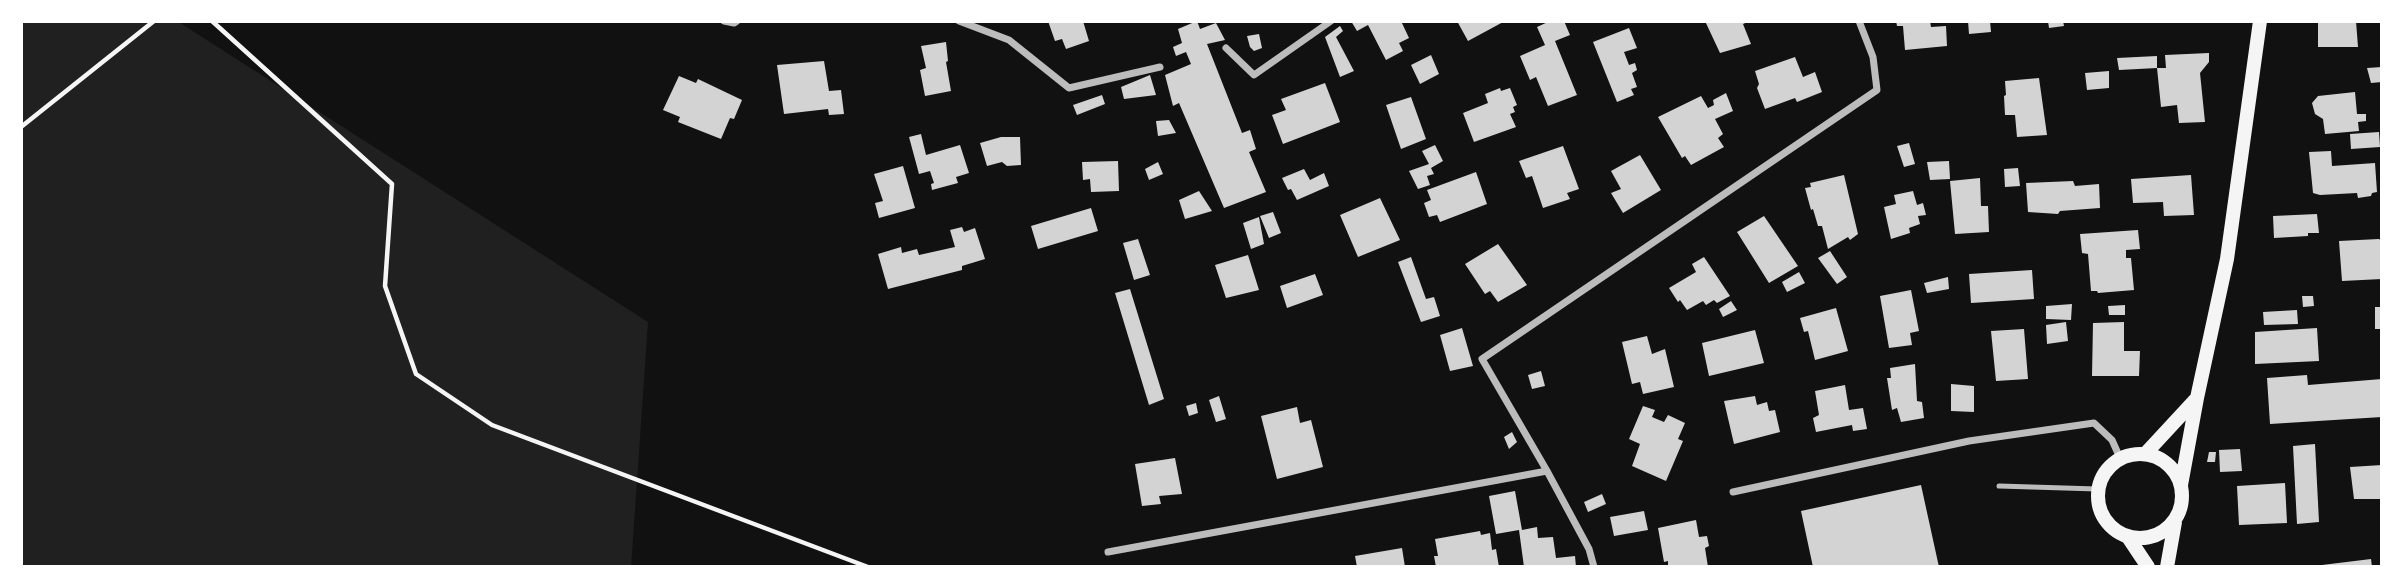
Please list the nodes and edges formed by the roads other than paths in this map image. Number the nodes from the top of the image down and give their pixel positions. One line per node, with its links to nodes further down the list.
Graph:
1 (724, 21): 2 (street)
2 (737, 21)
3 (959, 21): 8 (street)
4 (1331, 21): 7 (street)
5 (1859, 21): 12 (street)
6 (2260, 21): 9 (main road)
7 (1226, 48)
8 (1160, 67)
9 (2197, 398): 10 (main road); 13 (main road)
10 (2146, 453): 11 (main road); 13 (main road)
11 (2120, 458): 15 (main road); 16 (street)
12 (1546, 471): 19 (street); 20 (street)
13 (2182, 485): 17 (main road)
14 (1999, 486): 15 (lane)
15 (2097, 489): 18 (main road)
16 (1733, 492)
17 (2175, 520): 18 (main road); 22 (main road)
18 (2128, 537): 21 (main road)
19 (1108, 552)
20 (1594, 567)
21 (2148, 567)
22 (2167, 567)

